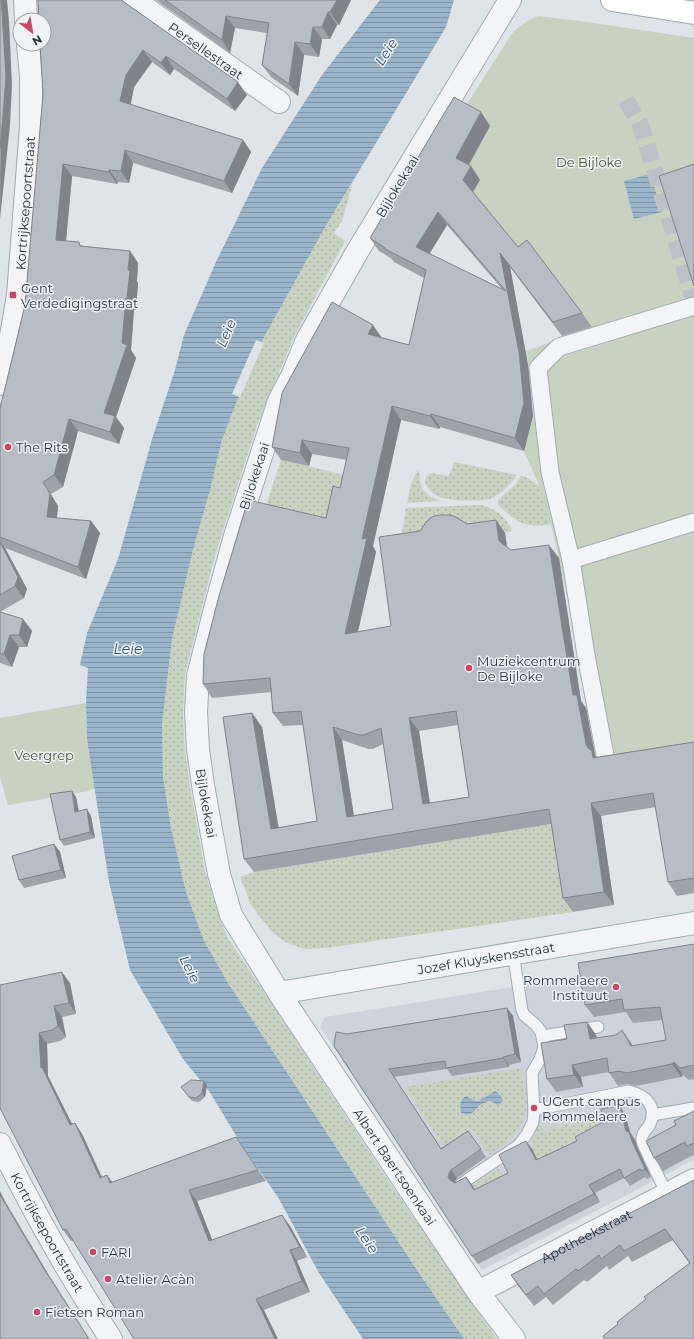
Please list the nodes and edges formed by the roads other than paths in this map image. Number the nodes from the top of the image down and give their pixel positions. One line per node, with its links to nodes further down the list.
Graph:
1 (25, 0): 5 (street)
2 (134, 0): 8 (street, Persellestraat)
3 (510, 0): 16 (street, Bijlokekaai)
4 (612, 0): 6 (main road)
5 (26, 12)
6 (694, 13)
7 (29, 52): 10 (street, Kortrijksepoortstraat)
8 (279, 102)
9 (694, 306): 12 (street)
10 (0, 384)
11 (694, 522): 12 (street)
12 (571, 560): 13 (street)
13 (605, 755)
14 (694, 923): 15 (street, Jozef Kluyskensstraat)
15 (513, 953): 16 (street, Jozef Kluyskensstraat); 18 (lane)
16 (278, 993): 26 (street, Albert Baertsoenkaai)
17 (598, 1027): 18 (lane)
18 (542, 1036): 20 (lane)
19 (694, 1108): 21 (lane)
20 (534, 1110): 21 (lane); 24 (lane)
21 (652, 1115): 25 (lane)
22 (0, 1144): 27 (street, Kortrijksepoortstraat)
23 (694, 1180): 25 (street, Apotheekstraat)
24 (461, 1184)
25 (667, 1194): 26 (street, Apotheekstraat)
26 (478, 1292): 28 (street, Albert Baertsoenkaai)
27 (111, 1339)
28 (514, 1339)

